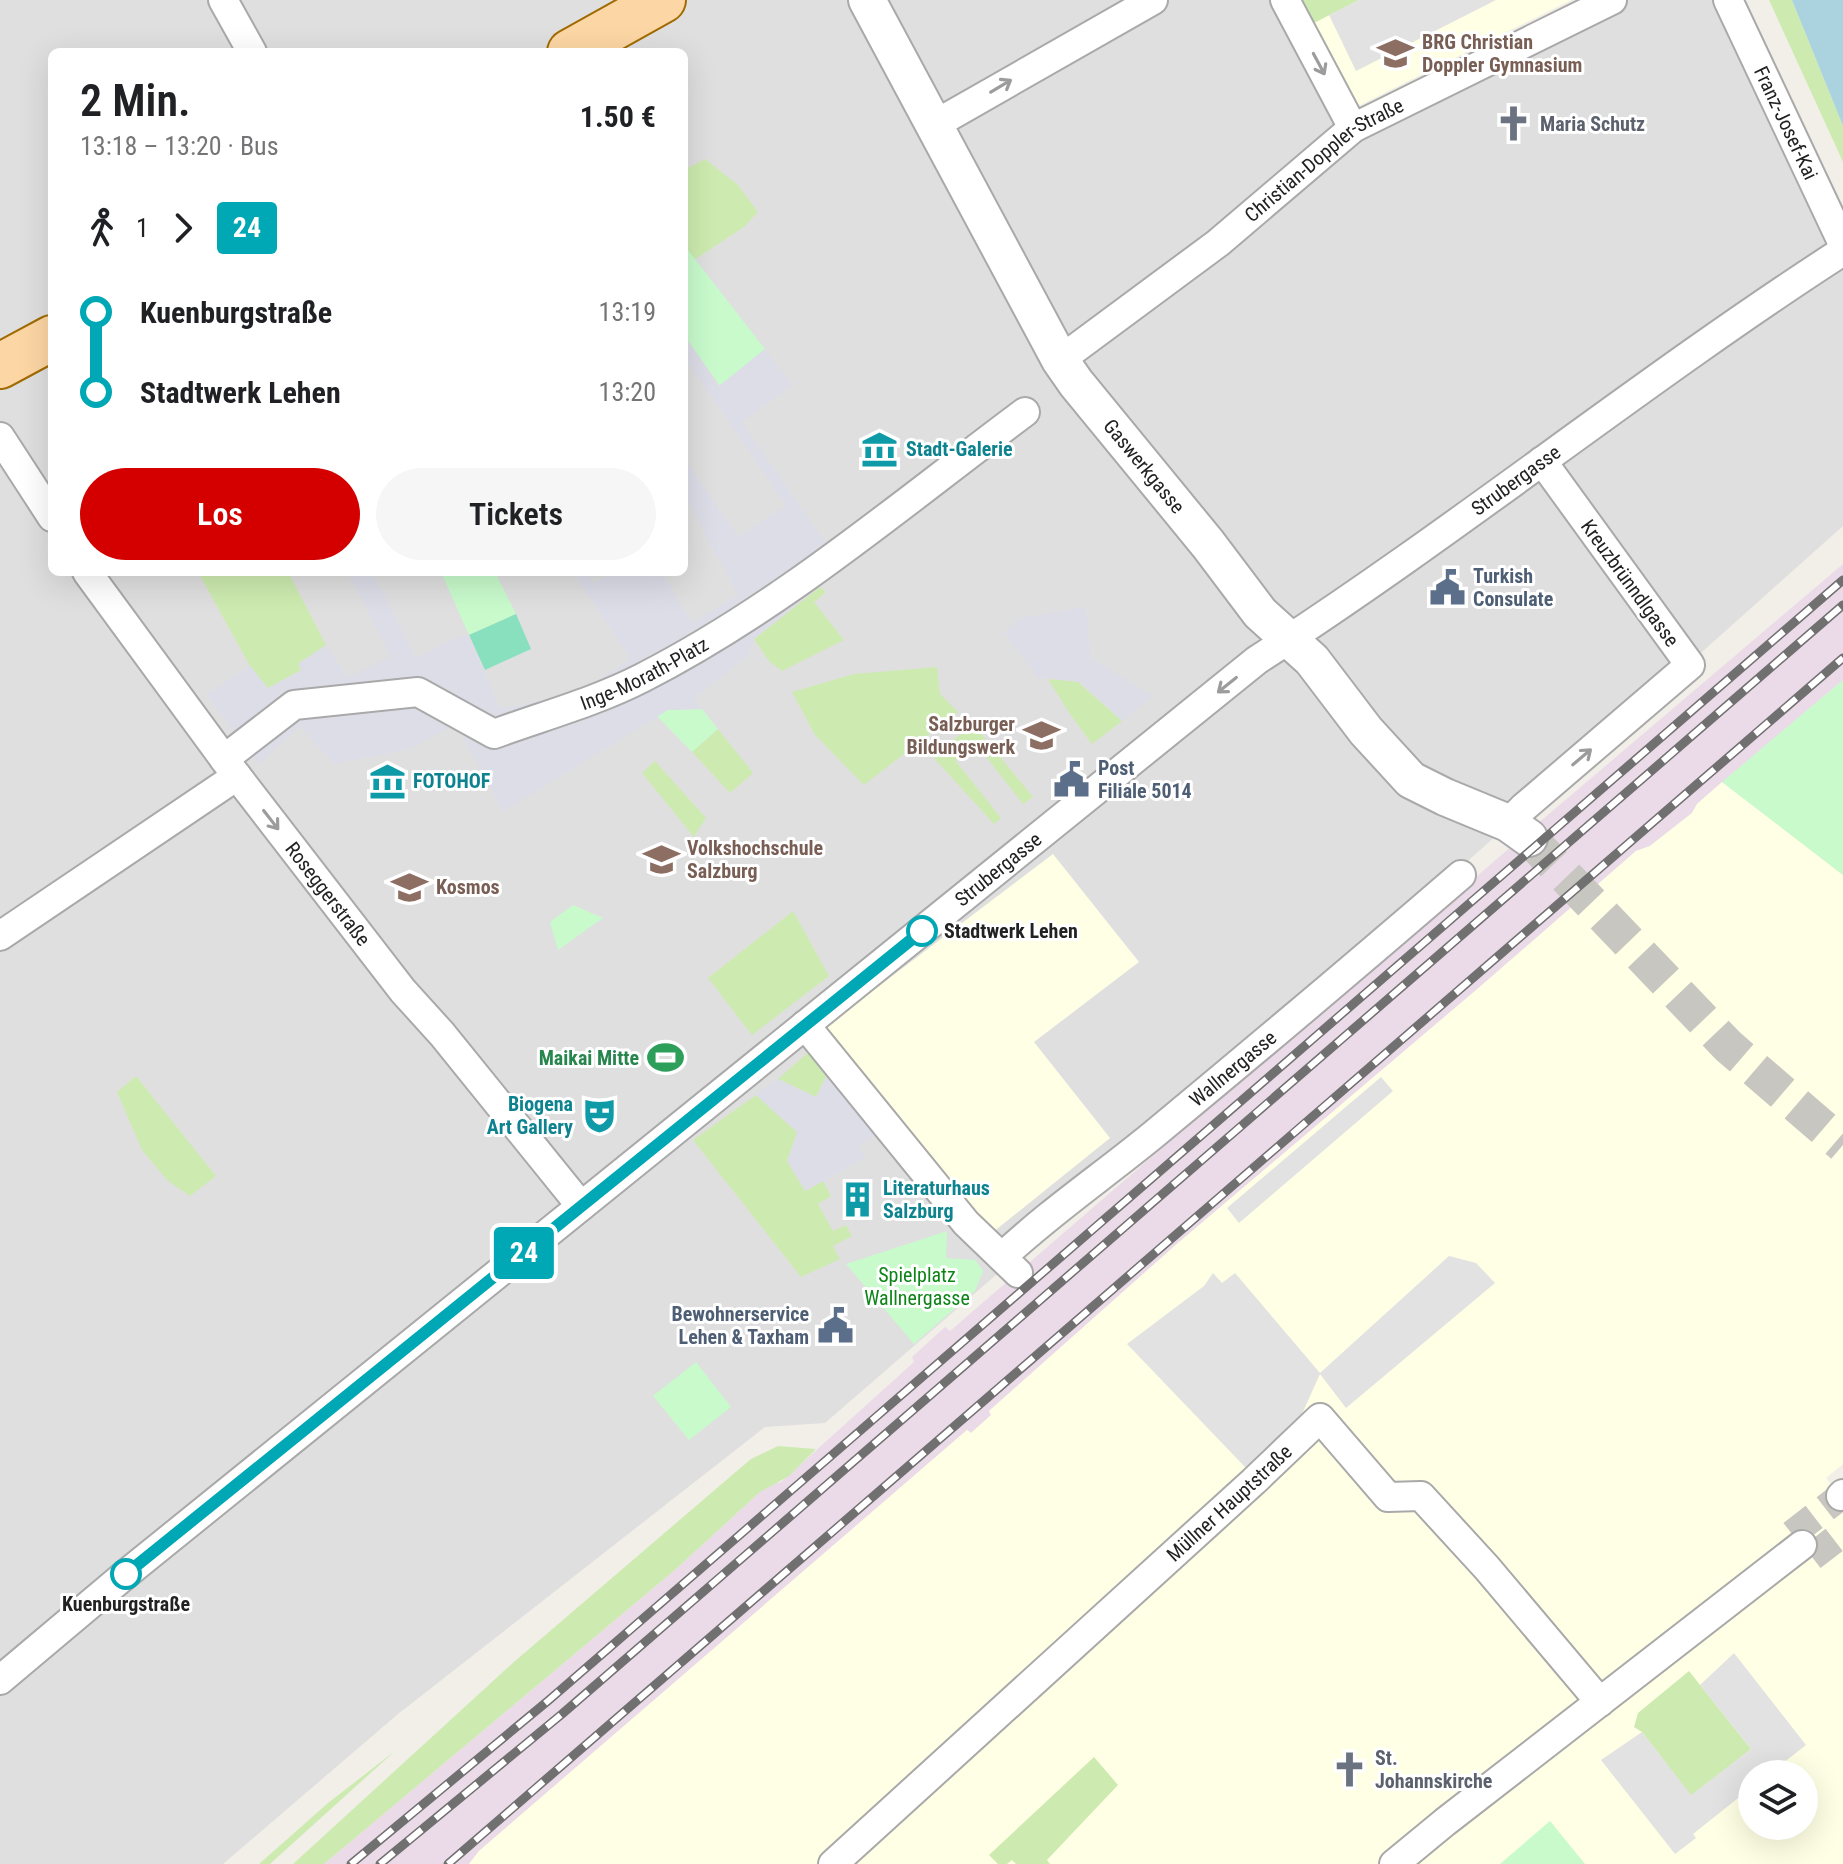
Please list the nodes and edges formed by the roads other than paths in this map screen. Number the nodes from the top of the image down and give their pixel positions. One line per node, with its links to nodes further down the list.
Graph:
1 (223, 0): 8 (street)
2 (663, 0): 9 (main road)
3 (867, 0): 10 (street, Gaswerkgasse)
4 (1153, 0): 10 (street, one-way to 4)
5 (1285, 0): 11 (street, one-way to 11)
6 (1612, 0): 11 (street, Christian-Doppler-Straße)
7 (1728, 0): 12 (street, Franz-Josef-Kai)
8 (250, 48)
9 (577, 48)
10 (934, 125): 15 (street, Gaswerkgasse)
11 (1353, 128): 15 (street, Christian-Doppler-Straße)
12 (1843, 244)
13 (1843, 251): 19 (street, Strubergasse)
14 (48, 340): 16 (main road)
15 (1060, 360): 22 (street, Gaswerkgasse)
16 (0, 366)
17 (1025, 412): 23 (street, Inge-Morath-Platz)
18 (0, 437): 20 (street)
19 (1542, 461): 22 (street, Strubergasse); 24 (street, Kreuzbrünndlgasse, one-way to 19)
20 (48, 511)
21 (90, 576): 23 (street, Roseggerstraße)
22 (1290, 639): 24 (street, Gaswerkgasse); 27 (street, Strubergasse, one-way to 27)
23 (231, 768): 26 (street, Inge-Morath-Platz); 28 (street, Roseggerstraße, one-way to 28)
24 (1518, 830)
25 (1461, 875): 27 (street, Wallnergasse)
26 (0, 936)
27 (805, 1025): 28 (street, Strubergasse)
28 (581, 1206): 30 (street, Strubergasse)
29 (1802, 1546): 31 (street)
30 (0, 1680)
31 (1600, 1702): 32 (street, Müllner Hauptstraße); 33 (street)
32 (833, 1864)
33 (1394, 1864)

